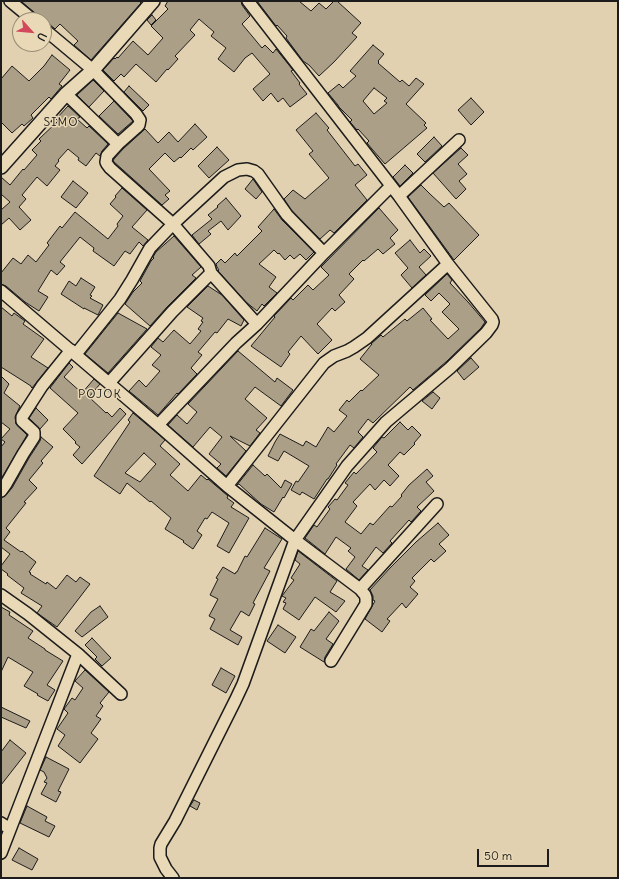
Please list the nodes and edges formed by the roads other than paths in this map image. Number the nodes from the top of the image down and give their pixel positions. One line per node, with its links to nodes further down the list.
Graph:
1 (10, 1): 4 (street)
2 (153, 1): 6 (street)
3 (248, 1): 11 (street)
4 (23, 12)
5 (52, 36): 6 (street)
6 (93, 70): 7 (street); 9 (street)
7 (66, 94): 9 (street); 10 (street)
8 (459, 140): 12 (street)
9 (118, 144): 13 (street)
10 (1, 167)
11 (391, 186): 12 (street); 14 (street)
12 (399, 196): 15 (street)
13 (173, 224): 14 (street); 16 (street); 19 (street)
14 (324, 253): 18 (street)
15 (448, 264): 22 (street); 25 (street)
16 (211, 273): 18 (street); 20 (street)
17 (1, 291): 19 (street)
18 (257, 324): 21 (street)
19 (73, 352): 20 (street); 23 (street)
20 (109, 383): 21 (street)
21 (158, 425): 22 (street)
22 (227, 486): 25 (street)
23 (1, 490)
24 (437, 504): 26 (street)
25 (294, 540): 26 (street); 33 (street)
26 (360, 589): 29 (street)
27 (1, 595): 28 (street)
28 (78, 654): 30 (street); 31 (street)
29 (332, 661)
30 (121, 694)
31 (6, 826): 32 (street)
32 (1, 853)
33 (173, 878)

